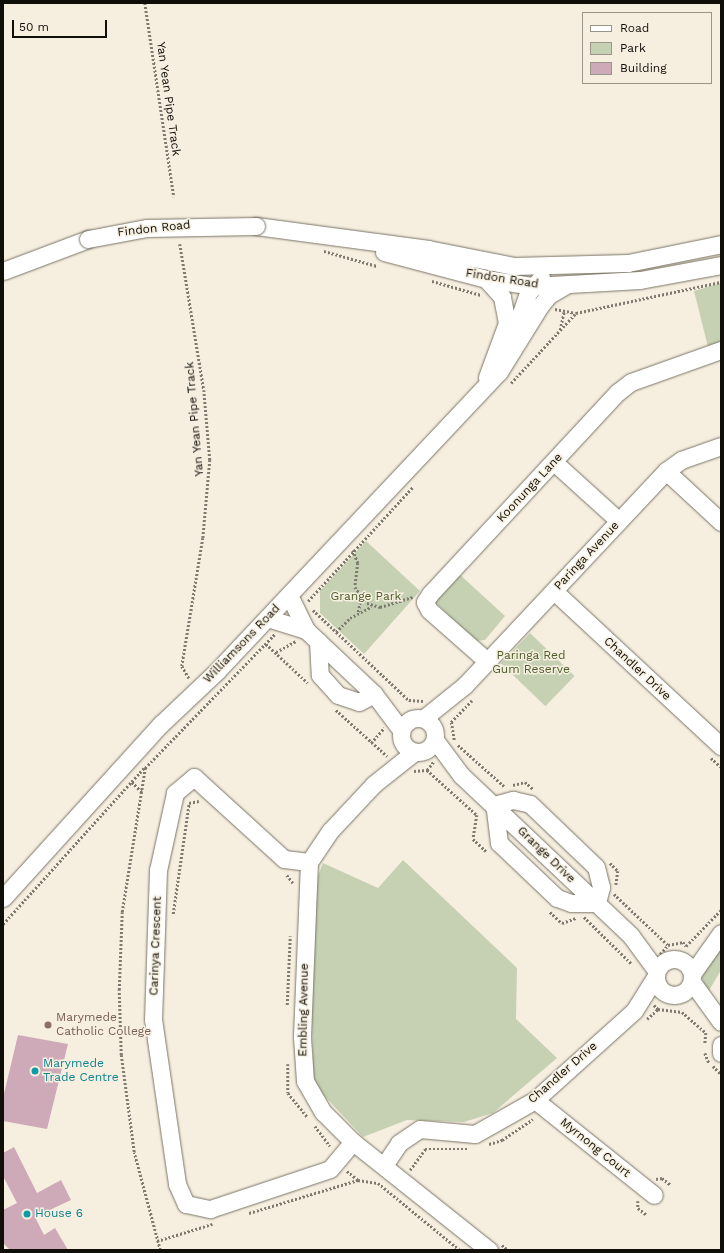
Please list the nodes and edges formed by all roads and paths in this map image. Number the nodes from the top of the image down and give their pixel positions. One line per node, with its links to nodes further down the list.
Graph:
1 (145, 3): 2 (path, Yan Yean Pipe Track)
2 (174, 197)
3 (310, 232): 9 (street, Findon Road); 11 (street, Findon Road, bridge); 12 (street, Findon Road)
4 (180, 244): 44 (path, Yan Yean Pipe Track)
5 (721, 244): 10 (street, Findon Road)
6 (316, 249): 8 (path)
7 (721, 265): 16 (street, Findon Road)
8 (380, 266)
9 (514, 266): 10 (street, Findon Road); 15 (street)
10 (565, 266): 15 (street)
11 (3, 271)
12 (486, 279): 15 (street, Findon Road); 24 (street)
13 (429, 280): 17 (path)
14 (721, 283): 20 (path)
15 (535, 285): 16 (street, Findon Road); 18 (street); 24 (street, Williamsons Road)
16 (566, 286): 18 (street, Williamsons Road)
17 (486, 298)
18 (548, 307): 19 (path); 24 (street, Williamsons Road)
19 (564, 311): 20 (path); 21 (path)
20 (576, 313): 21 (path)
21 (560, 330): 23 (path)
22 (721, 350): 26 (street, Koonunga Lane)
23 (505, 388)
24 (482, 390): 33 (street, Williamsons Road)
25 (721, 446): 27 (street, Paringa Avenue)
26 (554, 463): 29 (street); 35 (street, Koonunga Lane)
27 (666, 471): 29 (street, Paringa Avenue); 30 (street)
28 (418, 481): 31 (path)
29 (619, 521): 32 (street, Paringa Avenue)
30 (721, 522)
31 (353, 550): 34 (path); 40 (path)
32 (554, 591): 43 (street, Paringa Avenue); 52 (street, Chandler Drive)
33 (289, 595): 38 (street, Williamsons Road); 41 (street)
34 (361, 598): 36 (path); 37 (path)
35 (425, 602): 36 (path); 43 (street)
36 (372, 607): 37 (path)
37 (358, 612): 40 (path)
38 (267, 618): 39 (street); 44 (street, Williamsons Road)
39 (285, 624): 41 (street); 42 (path)
40 (336, 632): 48 (path)
41 (312, 636): 47 (street); 47 (street)
42 (266, 644): 44 (path, Yan Yean Pipe Track); 46 (path)
43 (487, 662): 45 (street, Paringa Avenue)
44 (200, 689): 68 (street, Williamsons Road)
45 (472, 689): 50 (street, Paringa Avenue); 51 (street, Paringa Avenue); 60 (path)
46 (315, 690)
47 (374, 694): 50 (street)
48 (425, 701)
49 (332, 706): 54 (path)
50 (410, 727): 51 (street, Grange Drive); 53 (street, Grange Drive); 54 (street)
51 (436, 736): 53 (street, Paringa Avenue); 57 (street, Grange Drive)
52 (715, 752): 55 (path)
53 (418, 753): 54 (street); 57 (street, Grange Drive)
54 (394, 762): 63 (path); 65 (street)
55 (721, 767)
56 (144, 768): 58 (path)
57 (461, 775): 62 (street, Grange Drive)
58 (132, 782): 59 (path); 73 (path)
59 (142, 792)
60 (536, 792)
61 (205, 800): 72 (path)
62 (494, 805): 69 (street, Grange Drive); 69 (street); 69 (street)
63 (490, 855)
64 (607, 860): 71 (path)
65 (309, 862): 92 (street, Embling Avenue); 95 (street, Carinya Crescent)
66 (281, 869): 67 (path)
67 (294, 892)
68 (3, 898)
69 (597, 903): 76 (street, Grange Drive)
70 (546, 907): 78 (path)
71 (721, 910)
72 (172, 917)
73 (3, 924)
74 (290, 930): 83 (path)
75 (721, 934): 77 (street); 80 (street)
76 (631, 936): 77 (street, Grange Drive); 79 (street, Grange Drive)
77 (675, 959): 79 (street); 80 (street)
78 (636, 968)
79 (656, 974): 81 (street, Grange Drive); 82 (street, Chandler Drive)
80 (692, 978): 81 (street); 85 (street)
81 (673, 995): 82 (street); 85 (street)
82 (652, 1002): 84 (street, Chandler Drive); 84 (path); 89 (path)
83 (287, 1007)
84 (638, 1017): 90 (street, Chandler Drive)
85 (719, 1020)
86 (721, 1045): 87 (street)
87 (721, 1053)
88 (288, 1062): 95 (path)
89 (721, 1074)
90 (536, 1100): 96 (street, Chandler Drive); 100 (street, Myrnong Court)
91 (536, 1118): 93 (path)
92 (348, 1137): 95 (street, Carinya Crescent); 95 (path); 96 (street, Embling Avenue)
93 (482, 1146)
94 (475, 1147): 97 (path)
95 (333, 1154): 98 (path)
96 (384, 1164): 106 (street, Embling Avenue)
97 (415, 1174)
98 (358, 1180): 102 (path); 107 (path)
99 (671, 1185): 100 (path)
100 (654, 1187)
101 (632, 1195): 103 (path)
102 (246, 1214)
103 (647, 1215)
104 (216, 1223): 105 (path)
105 (157, 1241)
106 (493, 1246): 108 (path)
107 (460, 1250)
108 (508, 1250)

